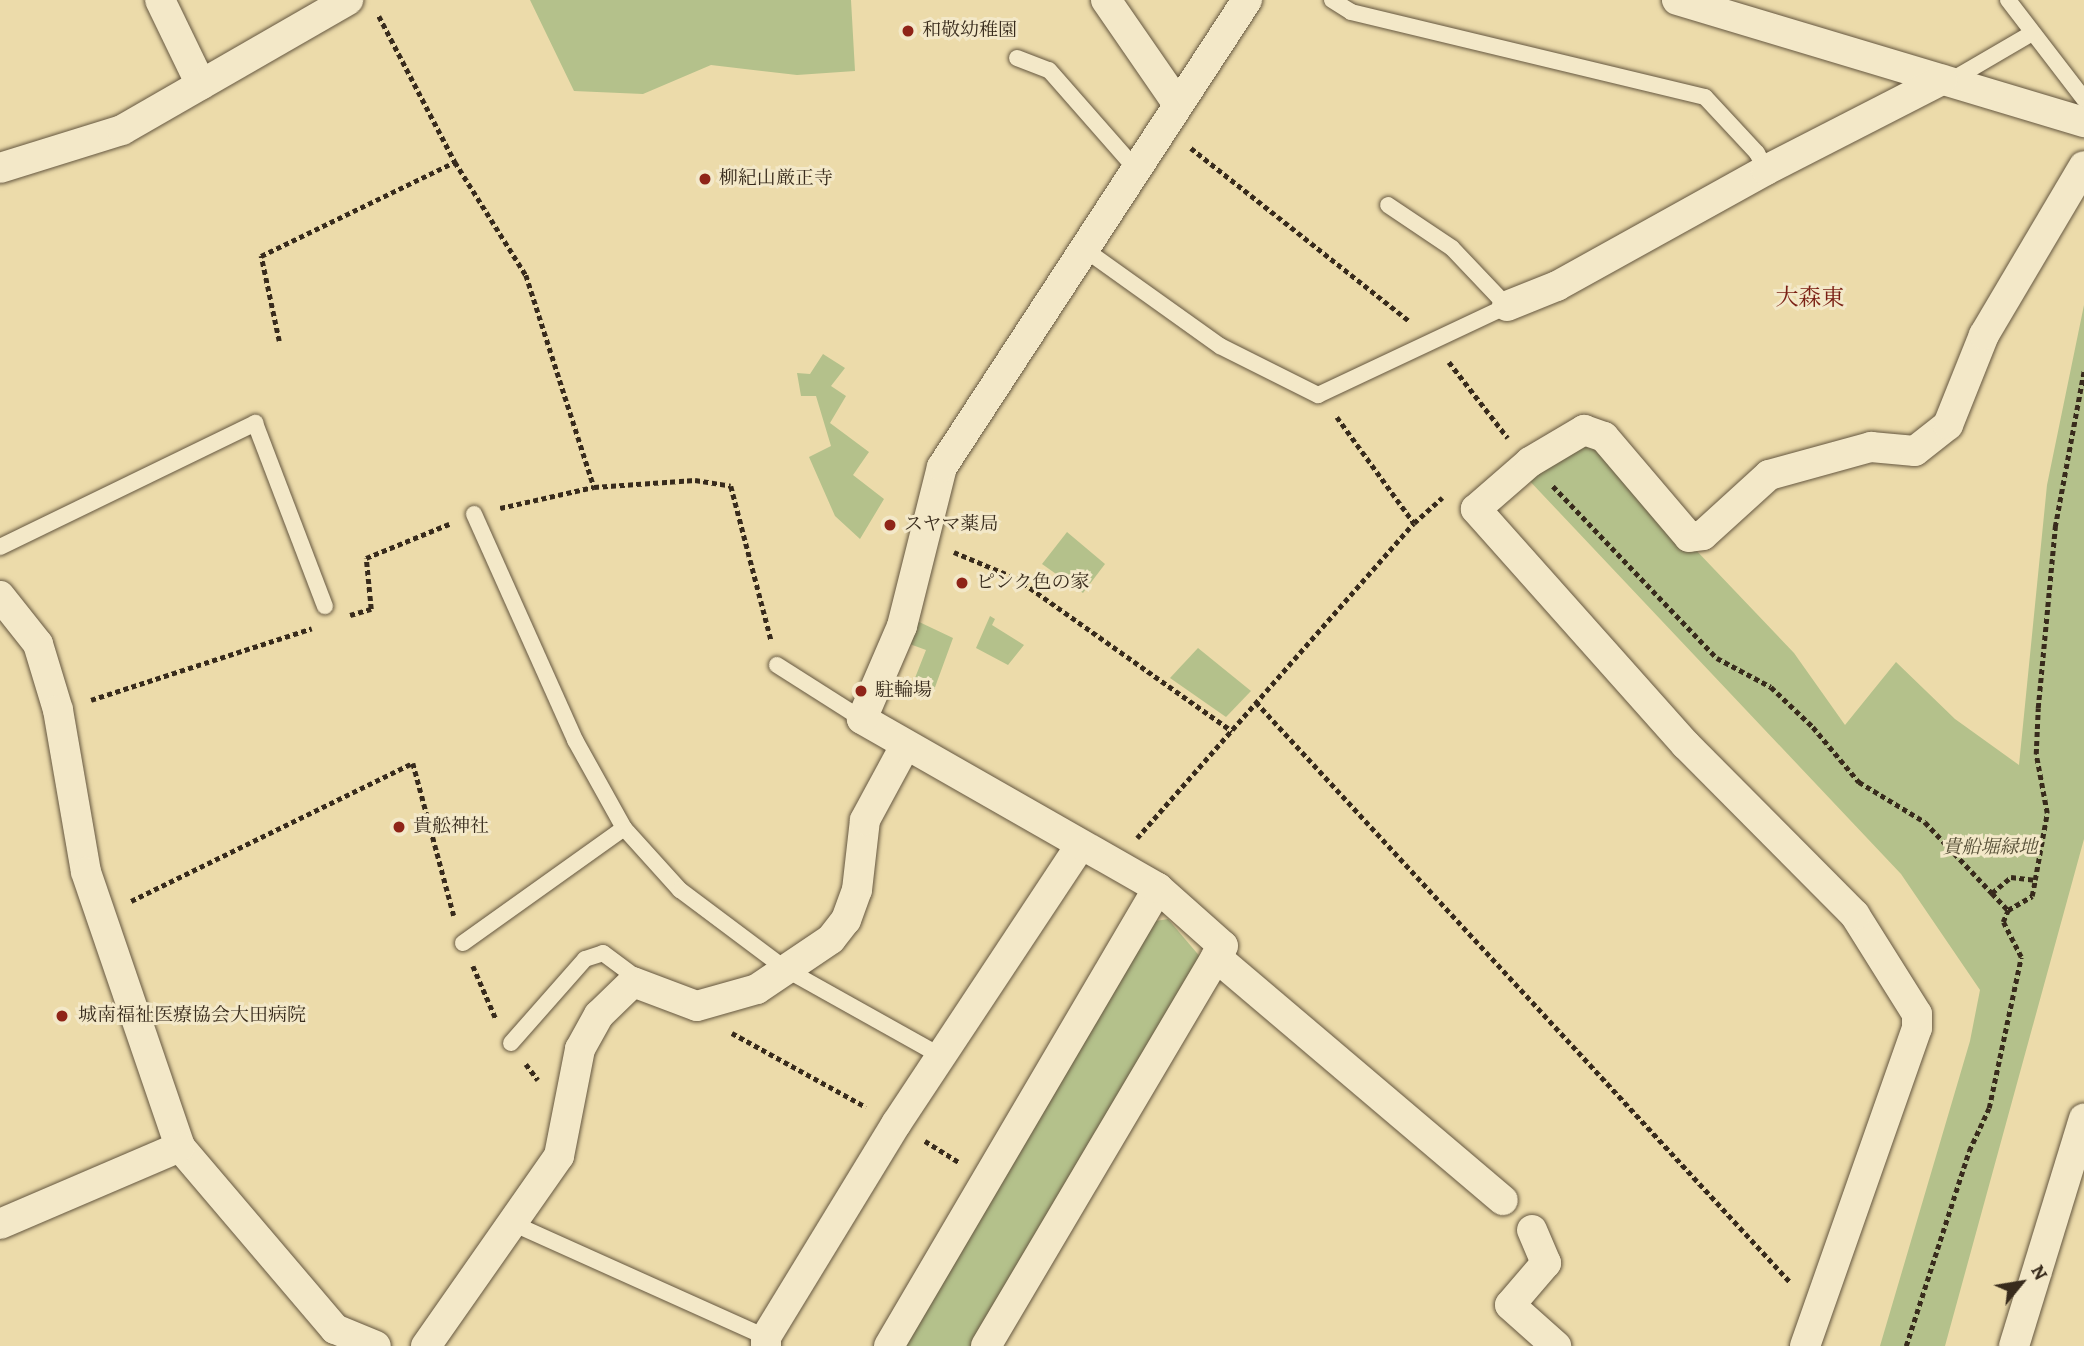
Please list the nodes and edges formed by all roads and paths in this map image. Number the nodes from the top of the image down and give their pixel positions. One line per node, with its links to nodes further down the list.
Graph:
1 (160, 0): 12 (street)
2 (348, 0): 12 (street)
3 (1106, 0): 14 (street)
4 (1248, 0): 14 (street)
5 (1332, 0): 20 (lane)
6 (1677, 0): 11 (street)
7 (2008, 0): 9 (lane)
8 (377, 12): 16 (path)
9 (2032, 33): 11 (lane); 13 (lane)
10 (1017, 58): 19 (lane)
11 (1945, 81): 15 (street); 20 (street)
12 (201, 85): 18 (street)
13 (2084, 99)
14 (1170, 115): 19 (street); 24 (path)
15 (2084, 122)
16 (455, 162): 25 (path); 29 (path)
17 (2084, 166): 28 (street)
18 (0, 168)
19 (1136, 169): 22 (street)
20 (1766, 170): 23 (street)
21 (1388, 205): 23 (lane)
22 (1084, 249): 27 (lane); 33 (street)
23 (1507, 306): 24 (lane)
24 (1432, 340): 27 (lane); 28 (path)
25 (279, 341)
26 (2084, 370): 48 (path)
27 (1318, 396): 32 (path)
28 (1522, 453): 30 (street); 50 (path)
29 (594, 486): 31 (path); 39 (path)
30 (1476, 509): 32 (path); 69 (street)
31 (474, 514): 37 (path); 45 (lane)
32 (1414, 523): 40 (path)
33 (923, 539): 42 (street); 43 (path)
34 (0, 547): 36 (lane)
35 (0, 596): 41 (street)
36 (325, 606)
37 (345, 617)
38 (319, 625): 41 (path)
39 (777, 665): 42 (lane)
40 (1256, 702): 43 (path); 69 (path)
41 (58, 710): 52 (street)
42 (862, 719): 44 (street)
43 (1232, 731): 47 (path)
44 (905, 746): 46 (street); 55 (street)
45 (624, 828): 53 (lane); 55 (lane)
46 (1079, 847): 47 (street); 59 (street)
47 (1115, 863): 49 (street)
48 (2035, 880): 50 (path); 51 (path)
49 (1158, 888): 54 (street); 64 (street)
50 (1992, 892): 51 (path)
51 (2008, 910): 77 (path)
52 (99, 916): 53 (path); 63 (street)
53 (463, 943): 58 (path)
54 (1216, 957): 65 (street); 74 (street)
55 (787, 970): 57 (street); 59 (lane)
56 (646, 984): 57 (street); 58 (lane); 60 (street)
57 (697, 1006): 62 (path)
58 (512, 1043): 60 (path)
59 (940, 1056): 62 (street)
60 (567, 1119): 66 (street)
61 (2084, 1119): 78 (street)
62 (896, 1124): 64 (path); 70 (street)
63 (180, 1147): 67 (street); 71 (street)
64 (986, 1178): 73 (street)
65 (1503, 1200)
66 (512, 1223): 70 (lane); 72 (street)
67 (0, 1224)
68 (1532, 1230): 75 (street)
69 (1815, 1309): 76 (street)
70 (766, 1341)
71 (376, 1346)
72 (426, 1346)
73 (889, 1346)
74 (986, 1346)
75 (1556, 1346)
76 (1805, 1346)
77 (1906, 1346)
78 (2014, 1346)

